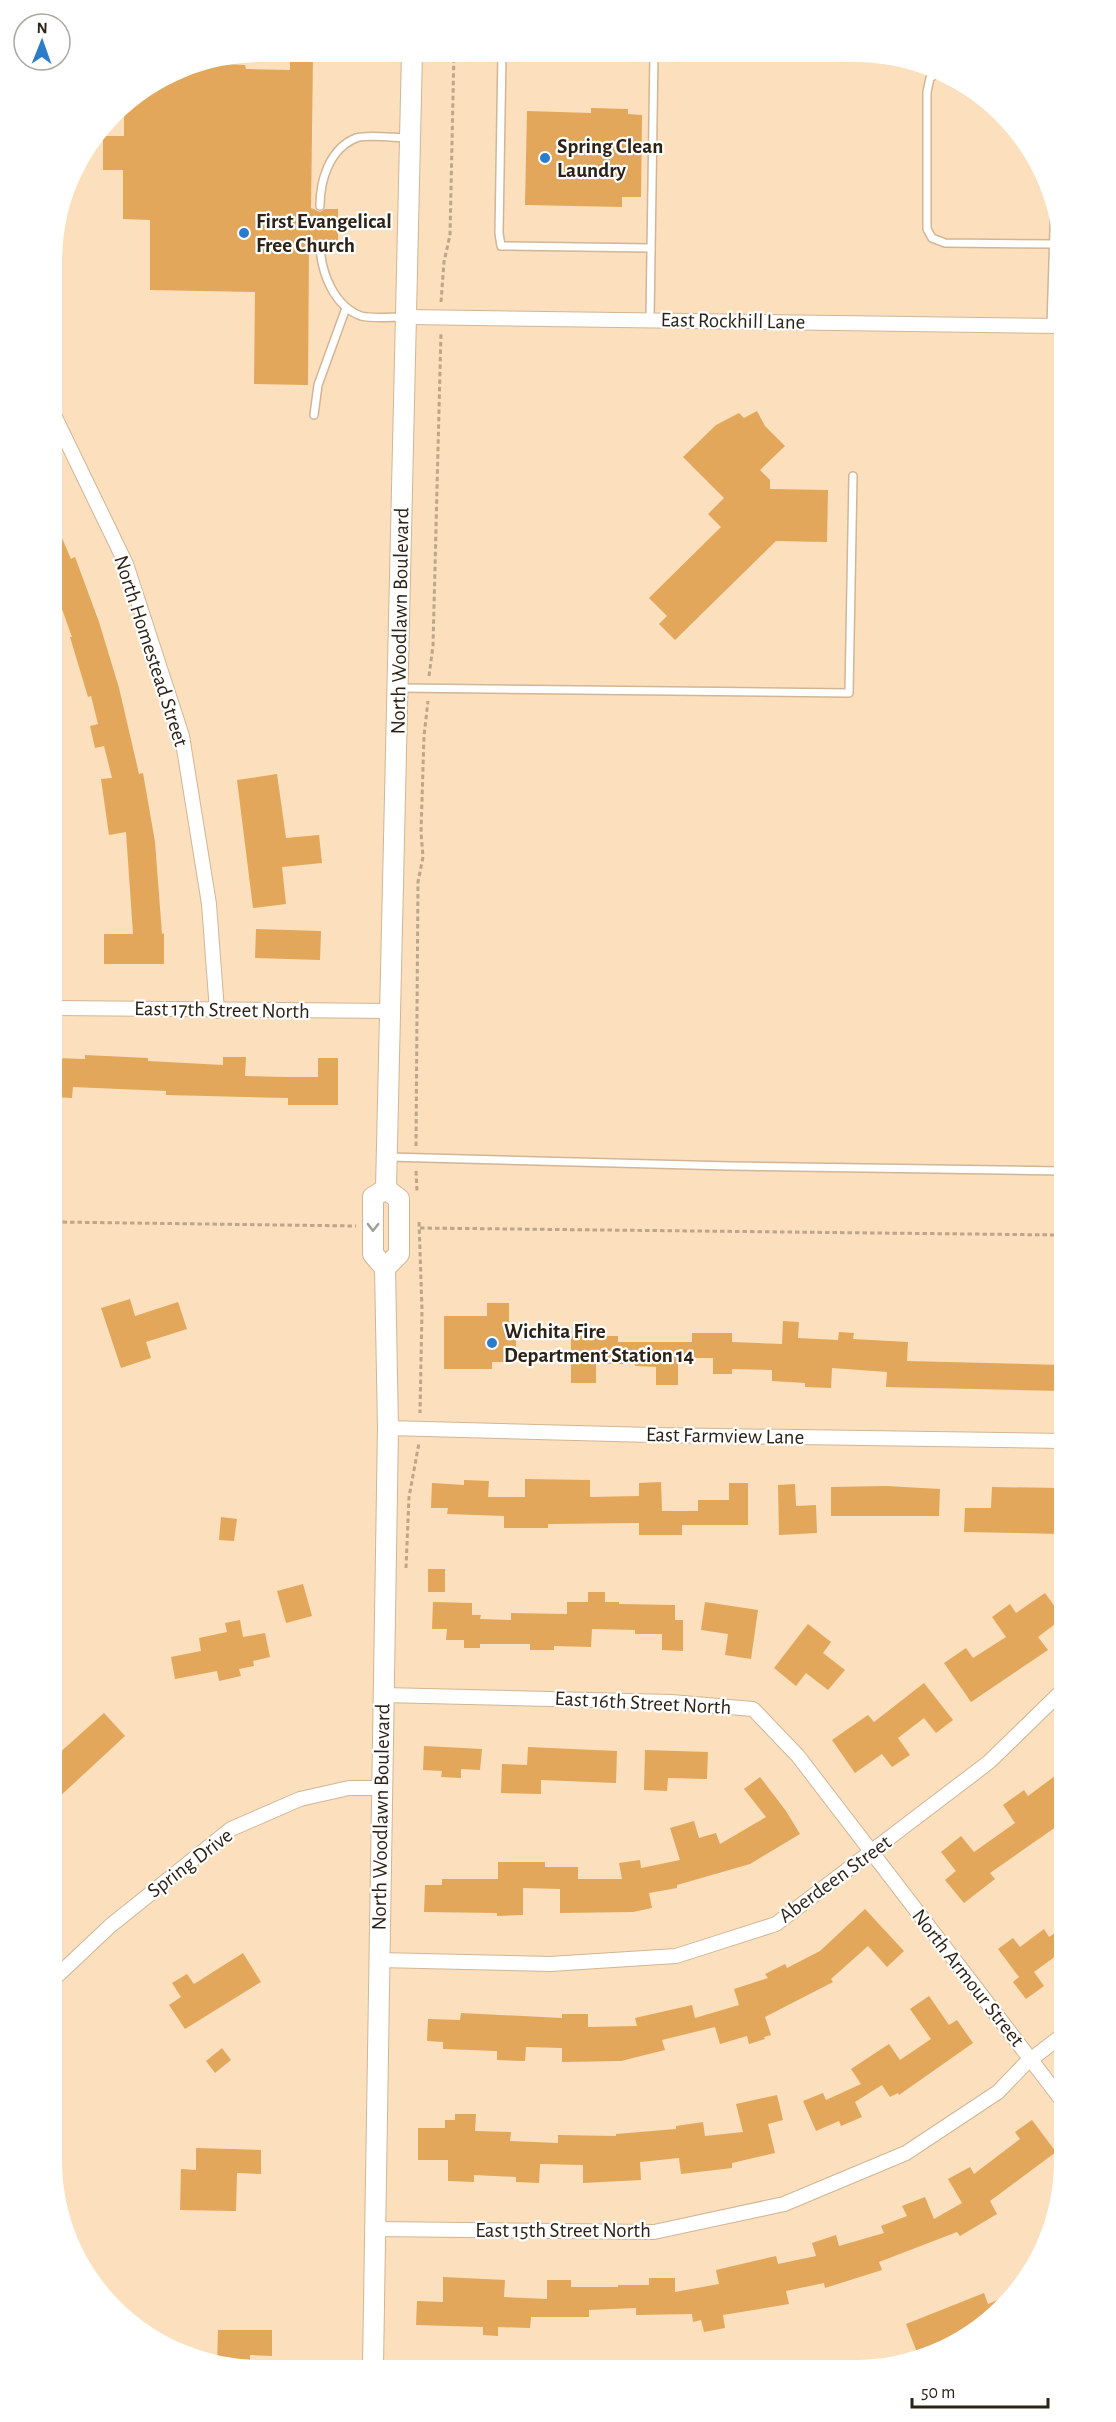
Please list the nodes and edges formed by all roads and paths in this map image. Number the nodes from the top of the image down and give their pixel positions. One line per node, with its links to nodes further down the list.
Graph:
1 (412, 62): 6 (main road, North Woodlawn Boulevard)
2 (454, 62): 11 (path)
3 (502, 62): 10 (lane)
4 (654, 62): 10 (lane)
5 (932, 77): 8 (lane)
6 (411, 138): 7 (lane); 13 (main road, North Woodlawn Boulevard)
7 (320, 206)
8 (1053, 244)
9 (320, 248): 12 (lane)
10 (651, 248): 14 (lane)
11 (441, 286)
12 (346, 308): 13 (lane); 17 (lane)
13 (407, 317): 14 (street, East Rockhill Lane); 20 (main road, North Woodlawn Boulevard)
14 (650, 319): 15 (street, East Rockhill Lane)
15 (1054, 326)
16 (440, 359): 21 (path)
17 (314, 415)
18 (62, 432): 23 (street, North Homestead Street)
19 (853, 476): 21 (lane)
20 (398, 688): 21 (lane); 24 (main road, North Woodlawn Boulevard)
21 (428, 688): 26 (path)
22 (62, 1008): 23 (street, East 17th Street North)
23 (217, 1011): 24 (street, East 17th Street North)
24 (390, 1011): 25 (main road, North Woodlawn Boulevard)
25 (386, 1157): 26 (lane); 34 (main road, North Woodlawn Boulevard)
26 (416, 1158): 27 (lane); 28 (path)
27 (1054, 1171)
28 (418, 1198)
29 (419, 1218): 32 (path)
30 (62, 1222): 31 (path)
31 (359, 1226)
32 (420, 1228): 33 (path); 35 (path)
33 (1054, 1235)
34 (388, 1428): 35 (street, East Farmview Lane); 38 (main road, North Woodlawn Boulevard)
35 (420, 1429): 36 (street, East Farmview Lane); 37 (path)
36 (1054, 1441)
37 (406, 1579)
38 (383, 1695): 40 (main road, North Woodlawn Boulevard); 41 (street, East 16th Street North)
39 (1054, 1699): 41 (street, Aberdeen Street)
40 (381, 1788): 42 (main road, North Woodlawn Boulevard); 43 (street, Spring Drive)
41 (871, 1853): 42 (street, Aberdeen Street); 45 (street, North Armour Street)
42 (378, 1960): 47 (main road, North Woodlawn Boulevard)
43 (62, 1971)
44 (1054, 2042): 45 (street, East 15th Street North)
45 (1031, 2060): 46 (street, North Armour Street); 47 (street, East 15th Street North)
46 (1054, 2090)
47 (375, 2229): 48 (main road, North Woodlawn Boulevard)
48 (373, 2360)

